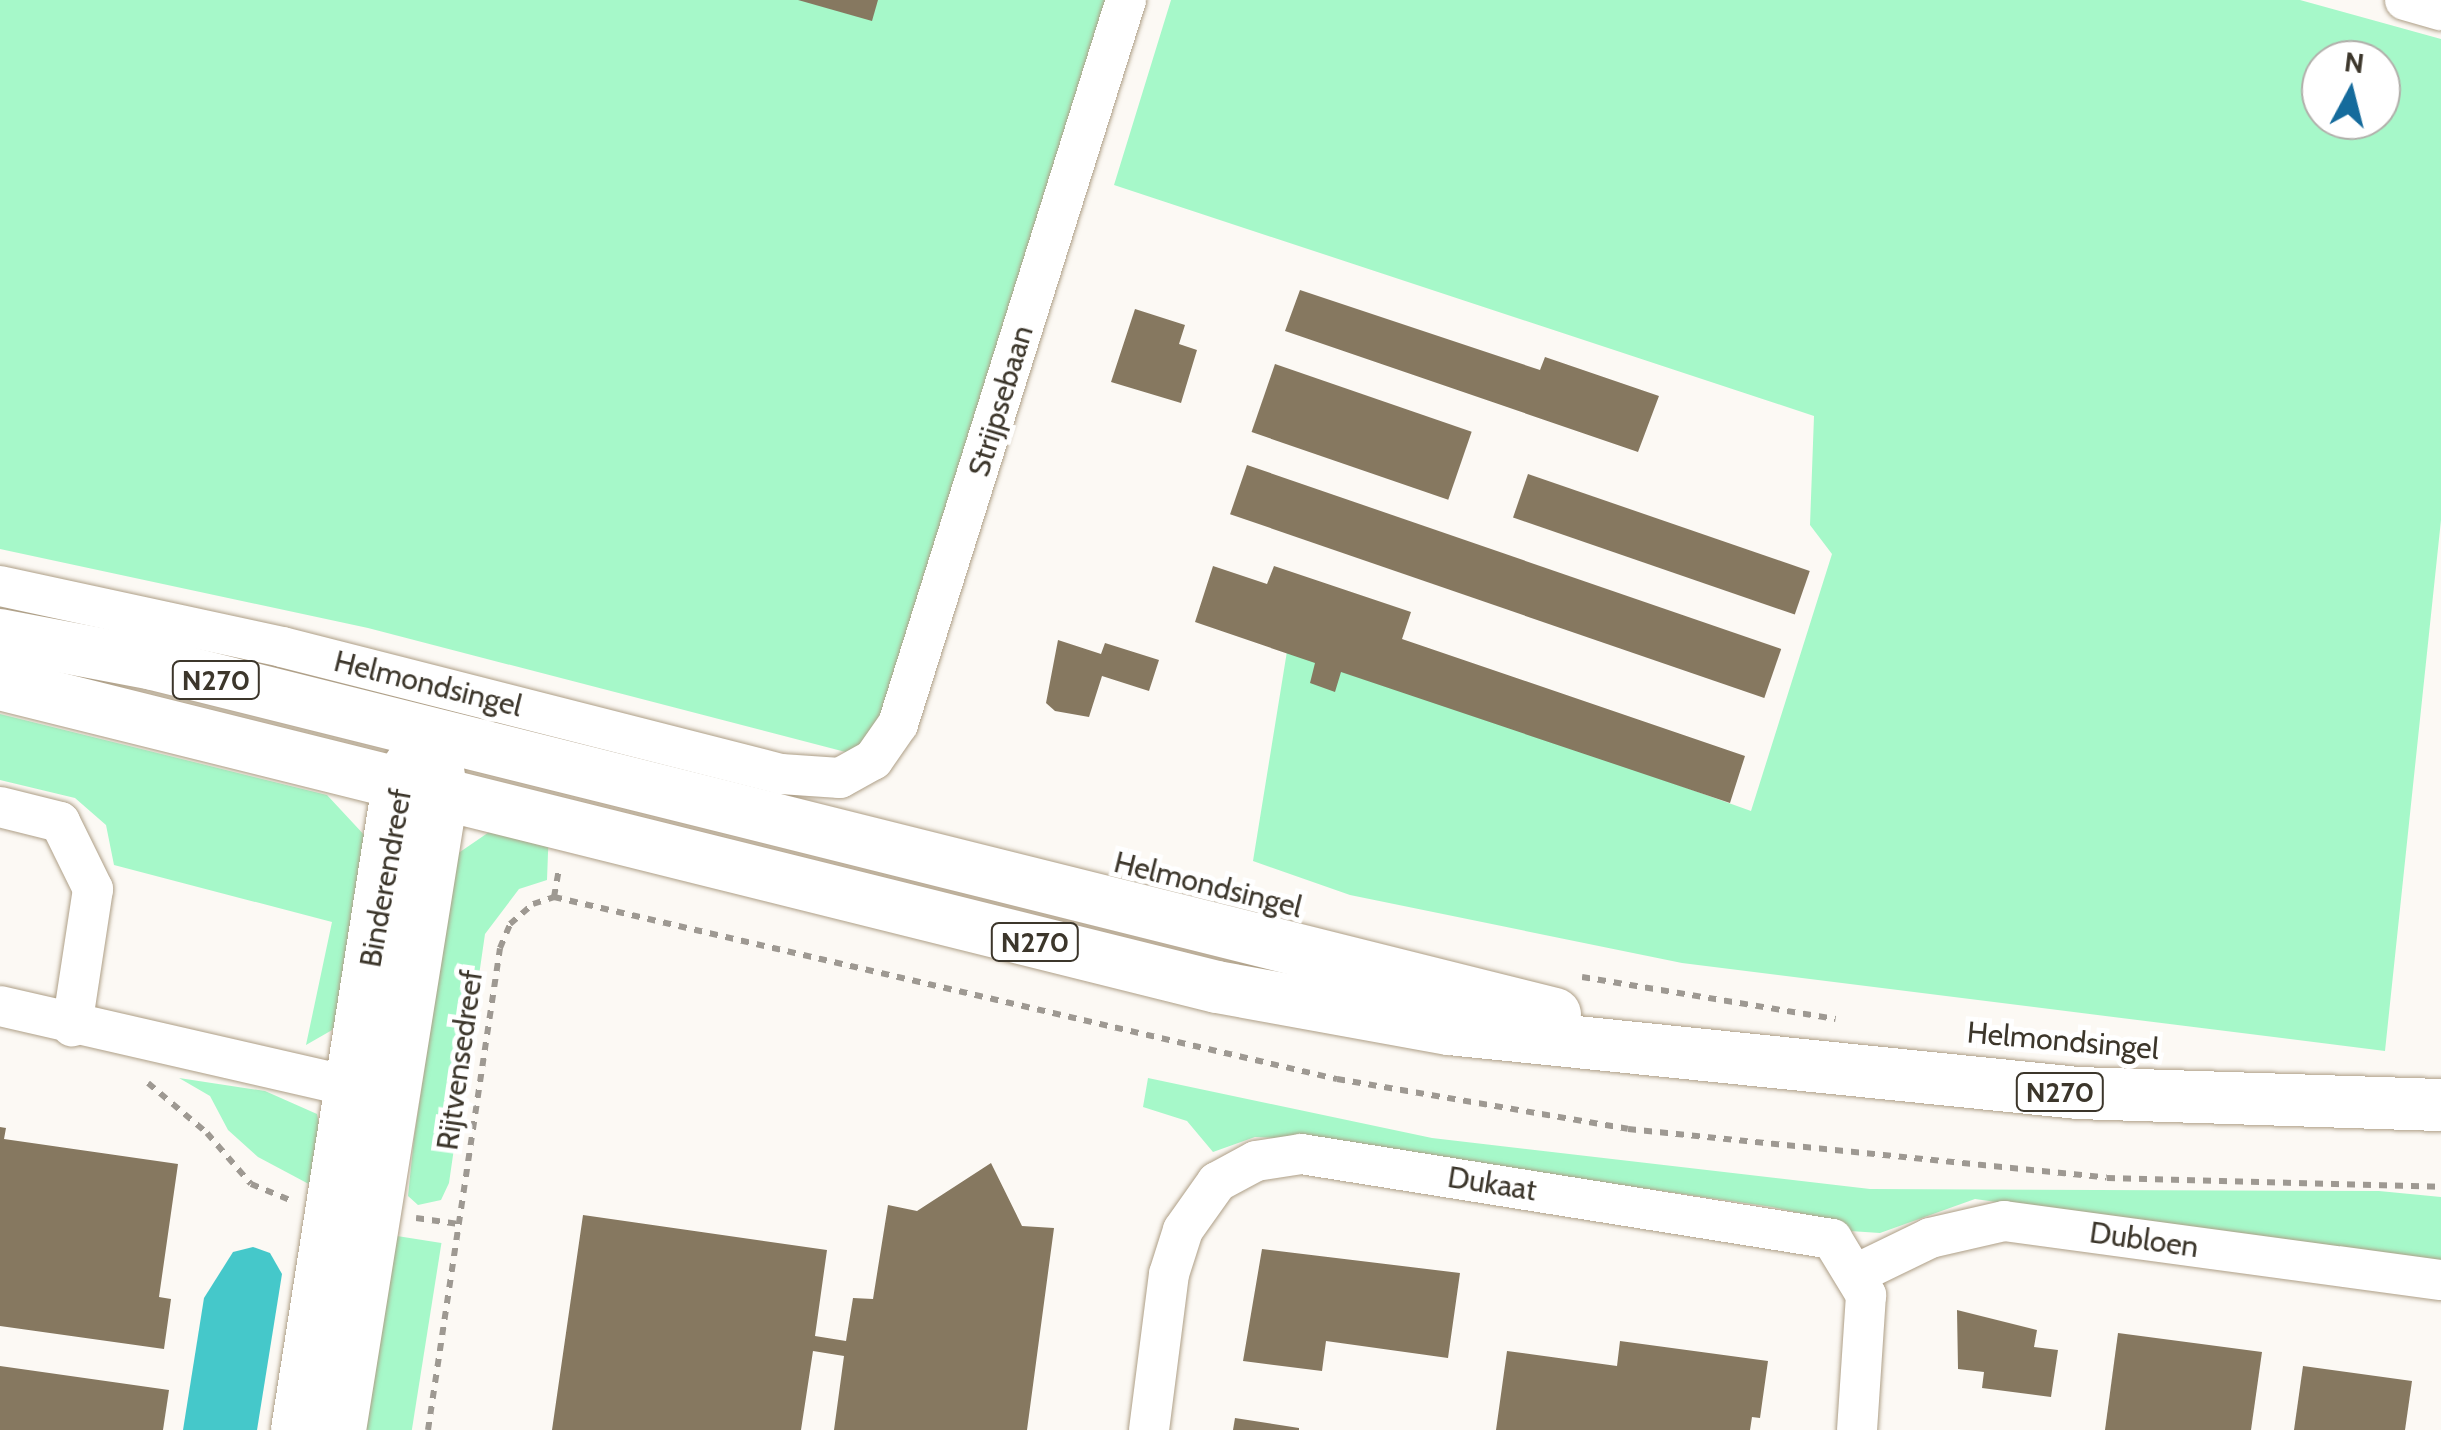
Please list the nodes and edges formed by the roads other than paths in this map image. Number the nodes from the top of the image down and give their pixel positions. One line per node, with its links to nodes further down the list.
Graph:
1 (1126, 0): 8 (street, Strijpsebaan)
2 (2405, 0): 3 (street)
3 (2441, 10)
4 (0, 586): 8 (street, Helmondsingel)
5 (0, 635): 7 (main road, Helmondsingel / N270)
6 (0, 684): 9 (main road, Helmondsingel / N270)
7 (431, 733): 9 (main road, Binderendreef); 13 (main road, Helmondsingel / N270)
8 (840, 778)
9 (420, 790): 13 (main road, Helmondsingel / N270); 14 (main road, Binderendreef)
10 (0, 807): 12 (street)
11 (0, 1006): 12 (street)
12 (72, 1026): 14 (street)
13 (1682, 1049): 15 (main road, Helmondsingel / N270)
14 (372, 1091): 16 (main road, Binderendreef)
15 (2441, 1106)
16 (353, 1210): 19 (main road, Binderendreef); 20 (main road, Binderendreef)
17 (1856, 1274): 18 (street, Dubloen); 21 (street, Dukaat); 22 (street, Dukaat)
18 (2441, 1280)
19 (297, 1430)
20 (340, 1430)
21 (1149, 1430)
22 (1857, 1430)

